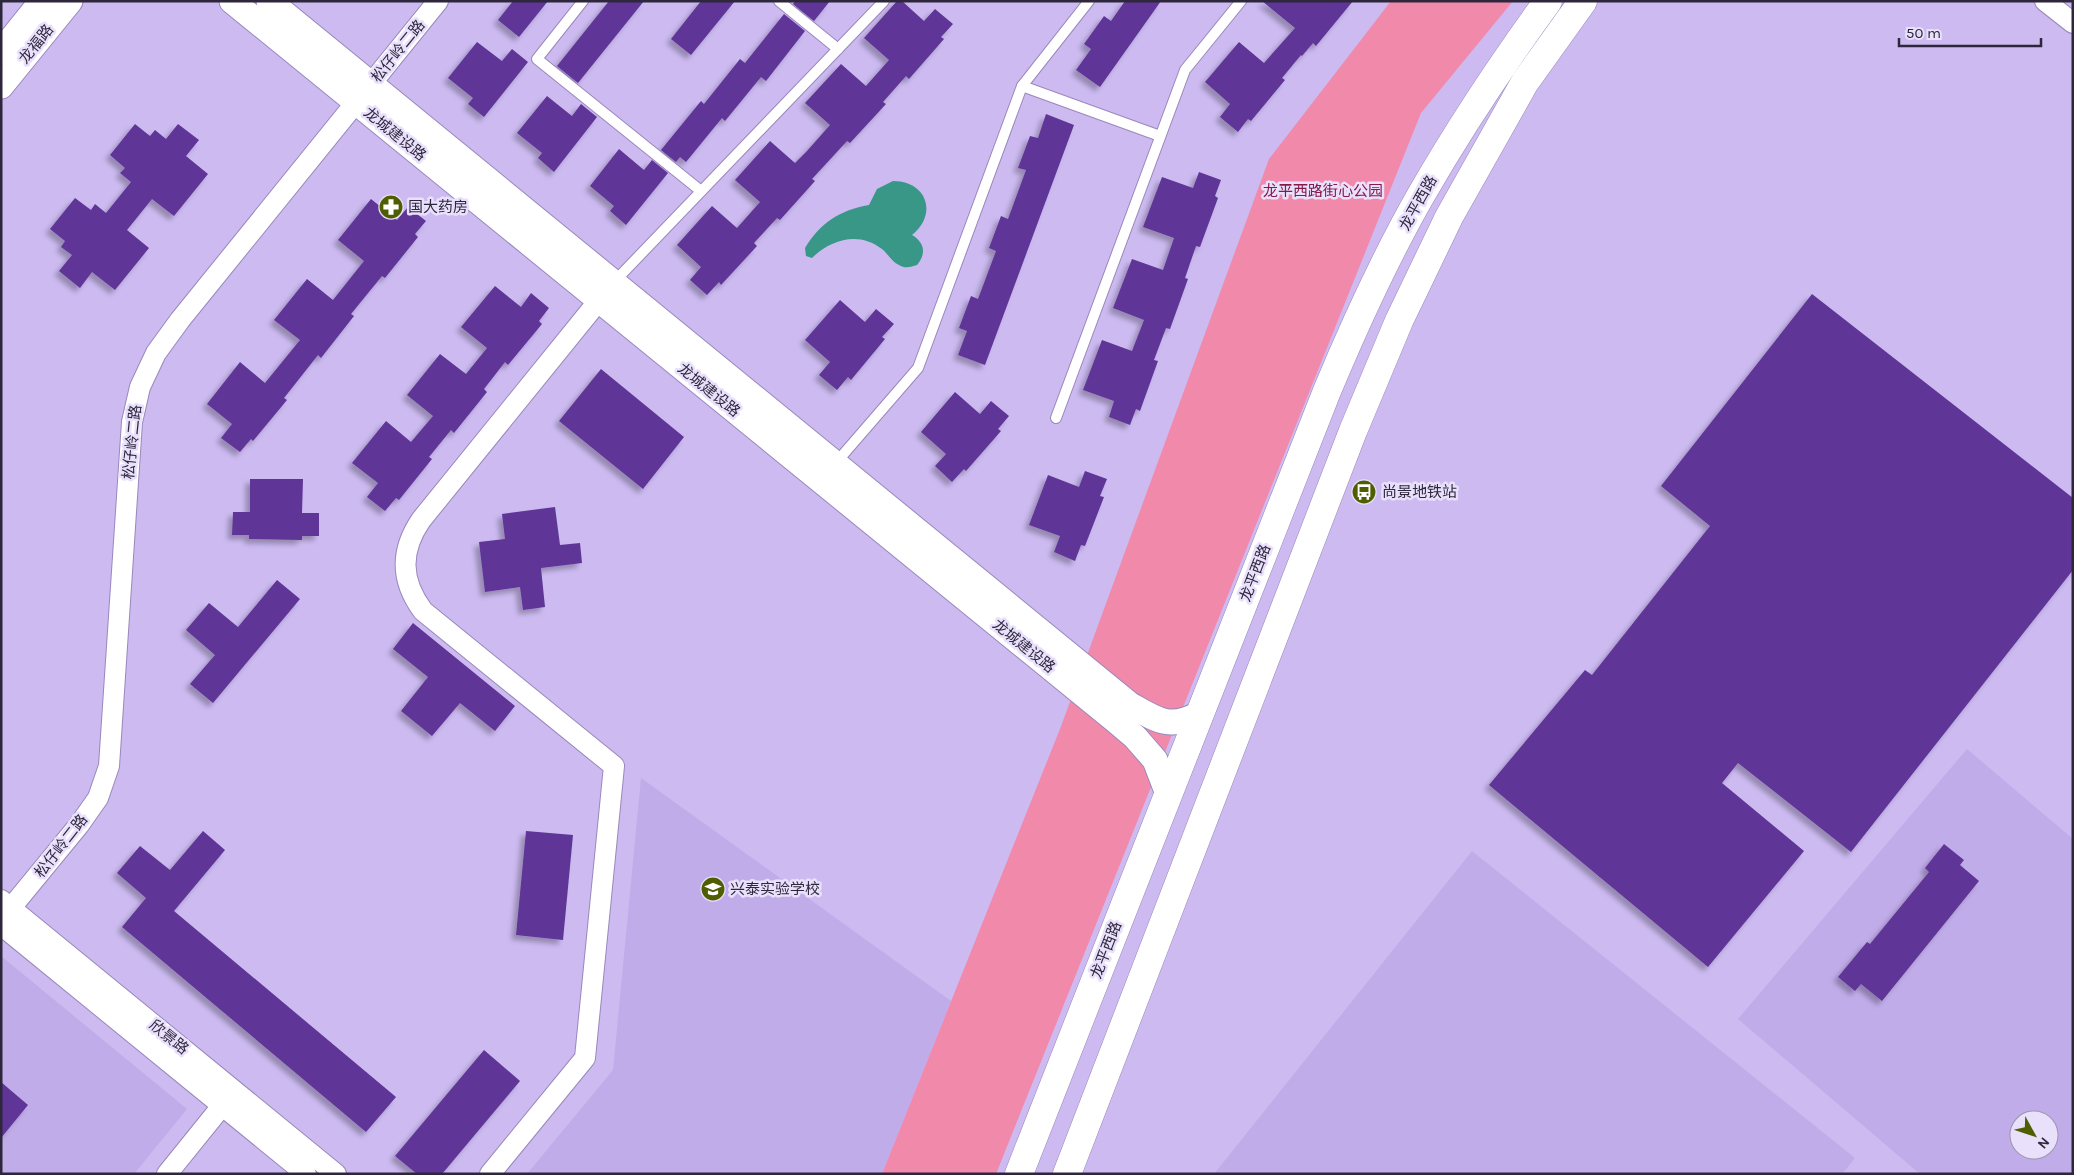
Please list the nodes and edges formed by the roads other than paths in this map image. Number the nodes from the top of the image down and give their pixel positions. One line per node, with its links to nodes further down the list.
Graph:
1 (42, 1): 16 (street, 龙福路)
2 (70, 1): 17 (street, 龙福路)
3 (232, 1): 19 (street, 龙城建设路)
4 (269, 1): 19 (street, 龙城建设路)
5 (438, 1): 19 (street, 松仔岭二路)
6 (584, 1): 21 (lane)
7 (779, 1): 15 (lane)
8 (884, 1): 15 (lane)
9 (1089, 1): 18 (lane)
10 (1242, 1): 20 (lane)
11 (1548, 1): 25 (main road, 龙平西路)
12 (1583, 1): 34 (main road)
13 (2045, 1): 14 (street)
14 (2073, 23)
15 (838, 49): 21 (lane)
16 (1, 52)
17 (1, 86)
18 (1022, 86): 20 (lane); 24 (lane)
19 (363, 94): 22 (street, 龙城建设路); 27 (street, 松仔岭二路)
20 (1160, 136): 23 (lane)
21 (701, 191): 22 (lane)
22 (606, 291): 24 (street, 龙城建设路); 32 (street)
23 (1056, 418)
24 (828, 472): 25 (street, 龙城建设路); 26 (street, 龙城建设路)
25 (1199, 714): 26 (main road, 龙平西路)
26 (1168, 794): 33 (main road, 龙平西路)
27 (4, 913): 28 (street, 欣景路)
28 (229, 1098): 29 (street); 30 (street, 欣景路); 31 (street, 欣景路)
29 (167, 1174)
30 (306, 1174)
31 (336, 1174)
32 (490, 1174)
33 (1018, 1174)
34 (1067, 1174)

